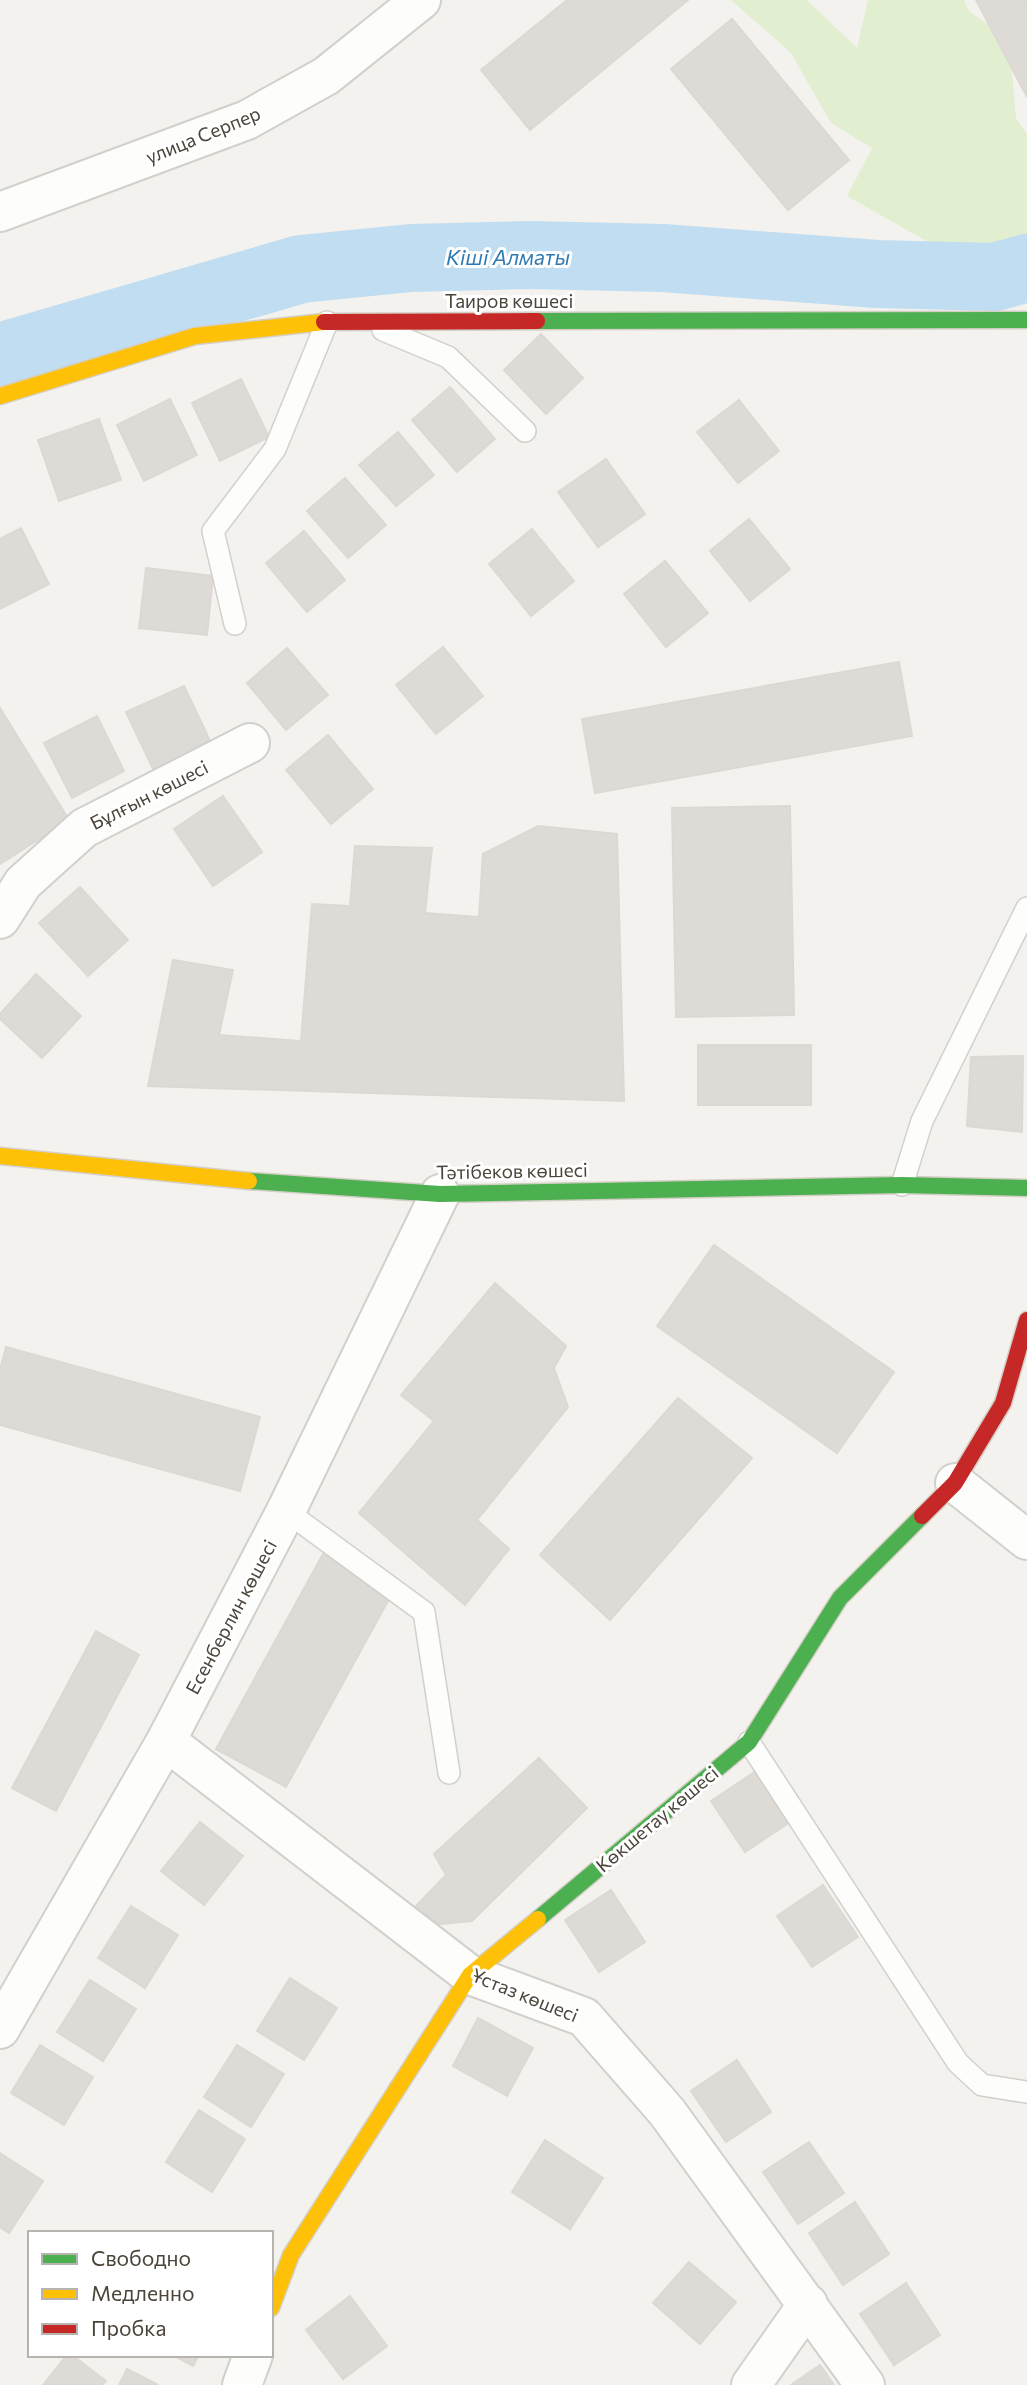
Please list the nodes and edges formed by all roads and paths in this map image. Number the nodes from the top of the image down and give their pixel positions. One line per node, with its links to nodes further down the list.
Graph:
1 (421, 0): 2 (street, улица Серпер)
2 (0, 212)
3 (1027, 320): 5 (street, Таиров көшесі)
4 (327, 322): 5 (street, Таиров көшесі); 6 (street, Таиров көшесі); 8 (lane)
5 (363, 322): 7 (lane)
6 (0, 396)
7 (525, 430)
8 (235, 624)
9 (250, 743): 11 (street, Бұлғын көшесі)
10 (1027, 908): 13 (lane)
11 (0, 919)
12 (0, 1156): 15 (street, Тәтібеков көшесі)
13 (902, 1185): 14 (street, Тәтібеков көшесі); 15 (street, Тәтібеков көшесі)
14 (1027, 1189)
15 (440, 1194): 18 (street, Есенберлин көшесі)
16 (1027, 1320): 17 (street, Көкшетау көшесі)
17 (955, 1483): 19 (street); 21 (street, Көкшетау көшесі)
18 (286, 1511): 20 (street, Есенберлин көшесі); 22 (lane)
19 (1027, 1540)
20 (166, 1741): 23 (street, Ұстаз көшесі); 24 (street, Есенберлин көшесі)
21 (749, 1742): 23 (street, Көкшетау көшесі); 25 (lane)
22 (449, 1773)
23 (470, 1975): 26 (street, Көкшетау көшесі); 27 (street, Ұстаз көшесі)
24 (0, 2029)
25 (1027, 2092)
26 (273, 2303)
27 (808, 2304): 30 (street); 31 (street, Ұстаз көшесі)
28 (252, 2357): 29 (street)
29 (242, 2385)
30 (751, 2385)
31 (865, 2385)

